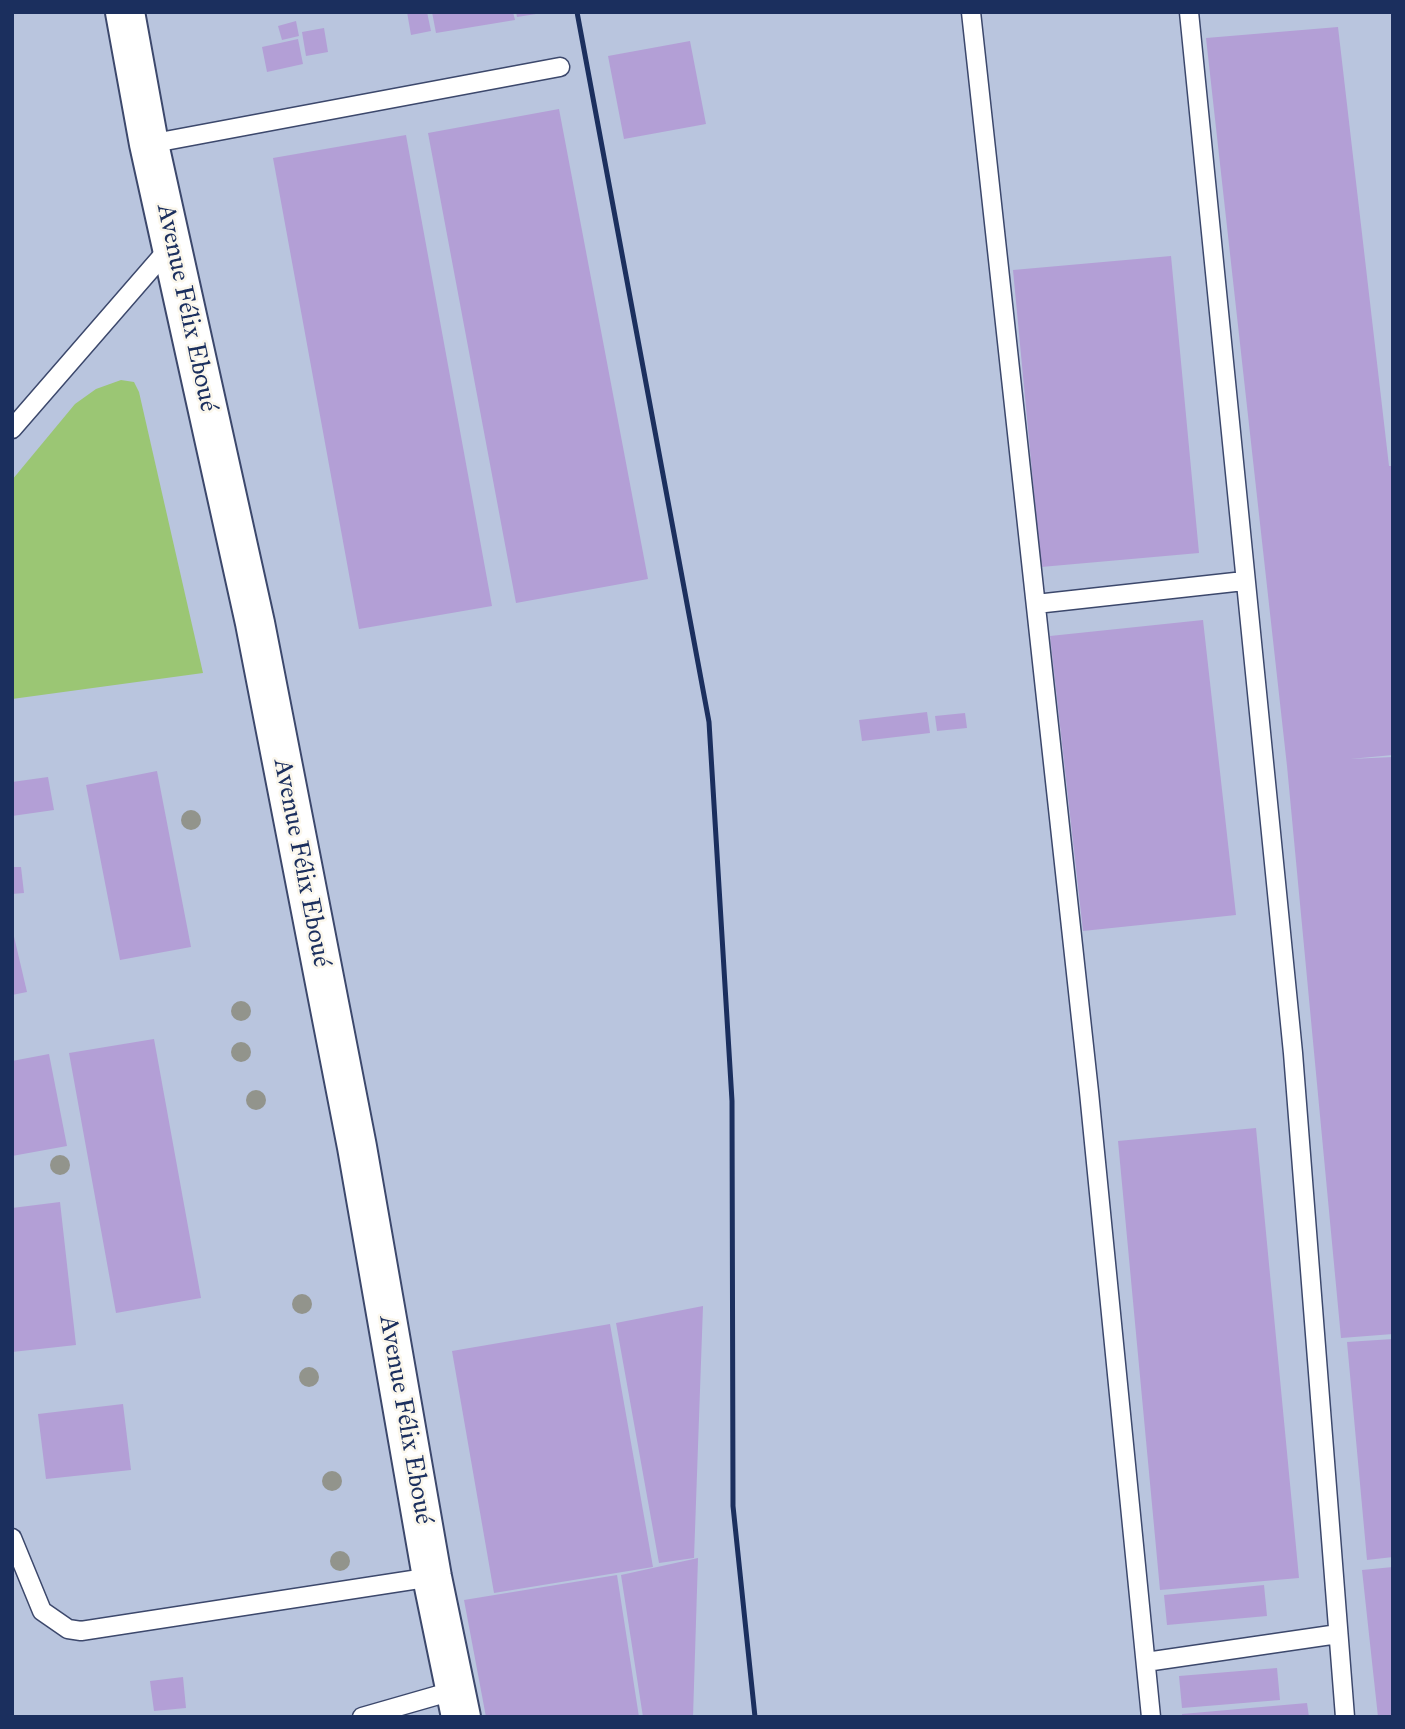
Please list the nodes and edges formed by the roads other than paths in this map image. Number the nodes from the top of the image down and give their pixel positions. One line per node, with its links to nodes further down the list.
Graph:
1 (125, 12): 5 (street, Avenue Félix Eboué)
2 (971, 12): 9 (lane)
3 (1189, 12): 8 (lane)
4 (560, 67): 5 (lane)
5 (149, 144): 6 (street, Avenue Félix Eboué)
6 (173, 243): 7 (lane); 11 (street, Avenue Félix Eboué)
7 (12, 429)
8 (1244, 581): 9 (lane); 12 (lane)
9 (1036, 604): 13 (lane)
10 (12, 1538): 11 (lane)
11 (432, 1577): 14 (street, Avenue Félix Eboué)
12 (1338, 1634): 13 (lane); 17 (lane)
13 (1146, 1662): 16 (lane)
14 (458, 1703): 15 (lane)
15 (362, 1717)
16 (1152, 1717)
17 (1345, 1717)

